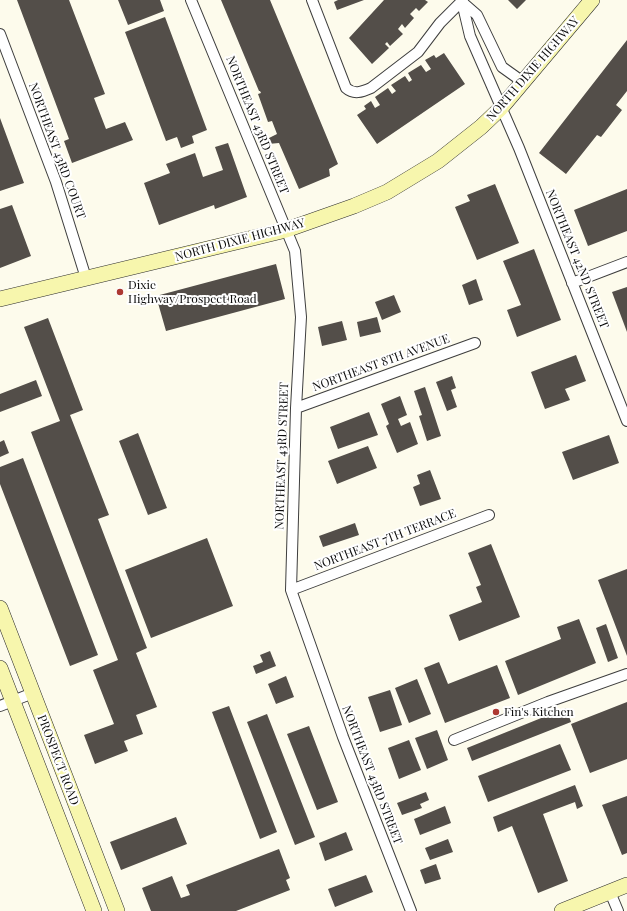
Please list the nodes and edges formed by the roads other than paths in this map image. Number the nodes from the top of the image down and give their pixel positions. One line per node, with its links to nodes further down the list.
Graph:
1 (191, 0): 8 (street, NORTHEAST 43RD STREET)
2 (312, 0): 4 (street)
3 (592, 0): 6 (main road, NORTH DIXIE HIGHWAY)
4 (462, 1): 6 (street); 7 (street, NORTHEAST 42ND STREET)
5 (0, 34): 10 (street, NORTHEAST 43RD COURT)
6 (523, 82): 7 (main road, NORTH DIXIE HIGHWAY)
7 (501, 108): 8 (main road, NORTH DIXIE HIGHWAY); 11 (street, NORTHEAST 42ND STREET)
8 (286, 230): 10 (main road, NORTH DIXIE HIGHWAY); 14 (street, NORTHEAST 43RD STREET)
9 (627, 262): 11 (street)
10 (86, 278): 12 (main road, NORTH DIXIE HIGHWAY)
11 (572, 283): 15 (street, NORTHEAST 42ND STREET)
12 (0, 299)
13 (475, 343): 14 (street, NORTHEAST 8TH AVENUE)
14 (296, 408): 17 (street, NORTHEAST 43RD STREET)
15 (627, 421)
16 (489, 515): 17 (street, NORTHEAST 7TH TERRACE)
17 (291, 590): 28 (street, NORTHEAST 43RD STREET)
18 (0, 608): 21 (main road, PROSPECT ROAD)
19 (0, 668): 22 (main road, PROSPECT ROAD)
20 (627, 674): 23 (street)
21 (33, 693): 22 (street); 27 (main road, PROSPECT ROAD)
22 (6, 703): 26 (main road, PROSPECT ROAD)
23 (454, 740)
24 (627, 885): 25 (main road)
25 (610, 892): 29 (main road); 30 (street)
26 (94, 911)
27 (117, 911)
28 (411, 911)
29 (562, 911)
30 (618, 911)

